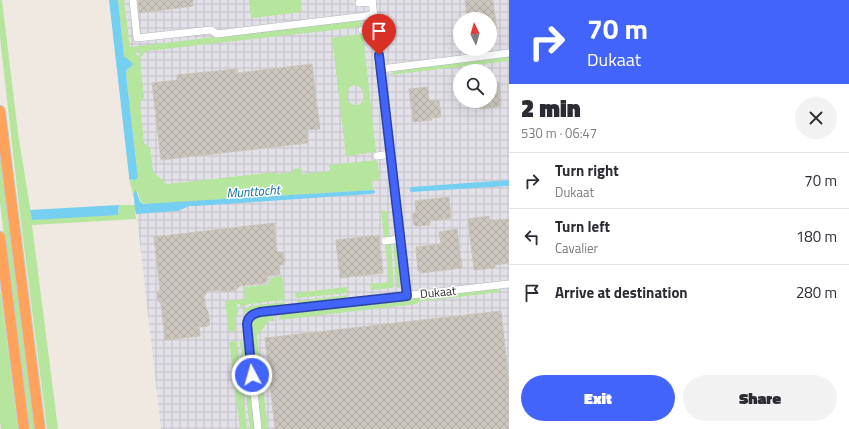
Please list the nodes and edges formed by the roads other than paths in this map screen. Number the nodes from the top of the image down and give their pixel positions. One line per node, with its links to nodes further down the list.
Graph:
1 (133, 0): 4 (street)
2 (372, 1): 3 (street); 4 (street)
3 (359, 3)
4 (374, 15): 5 (street)
5 (376, 29): 6 (street); 8 (street)
6 (362, 30)
7 (509, 53): 8 (street)
8 (380, 69): 10 (street)
9 (0, 111): 18 (highway)
10 (390, 154): 11 (street); 13 (street)
11 (377, 156)
12 (0, 237): 17 (highway)
13 (400, 239): 14 (street); 16 (street)
14 (385, 240)
15 (505, 287): 16 (street, Dukaat)
16 (407, 296): 19 (street, Dukaat)
17 (24, 429)
18 (40, 429)
19 (258, 429)

